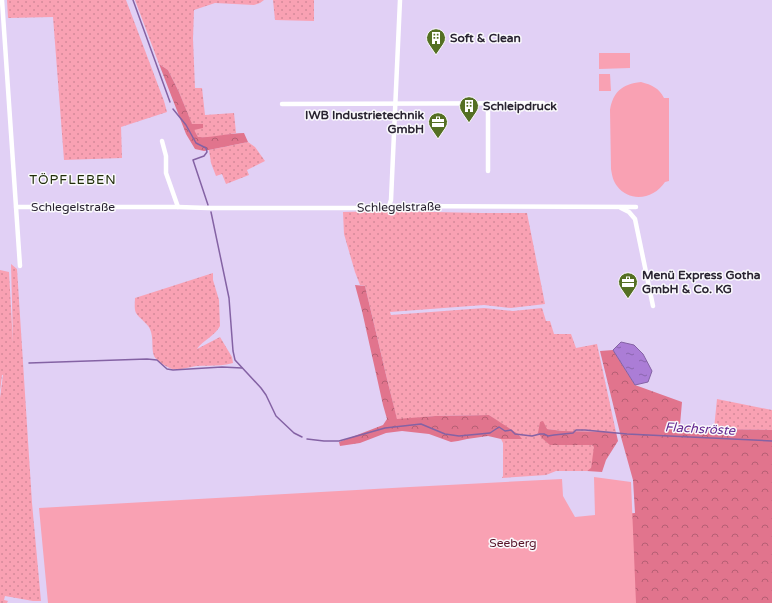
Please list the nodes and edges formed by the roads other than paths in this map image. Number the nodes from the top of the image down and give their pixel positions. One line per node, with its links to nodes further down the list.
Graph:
1 (2, 0): 13 (street)
2 (400, 0): 3 (street)
3 (396, 103): 4 (street); 6 (street); 9 (street)
4 (488, 103): 5 (street); 8 (street)
5 (543, 103)
6 (282, 104)
7 (162, 141): 10 (street)
8 (488, 171)
9 (389, 206): 10 (street, Schlegelstraße); 11 (street, Schlegelstraße)
10 (178, 207): 13 (street, Schlegelstraße)
11 (620, 207): 12 (street, Schlegelstraße); 15 (street)
12 (636, 207)
13 (16, 208): 14 (street)
14 (20, 266)
15 (653, 306)

